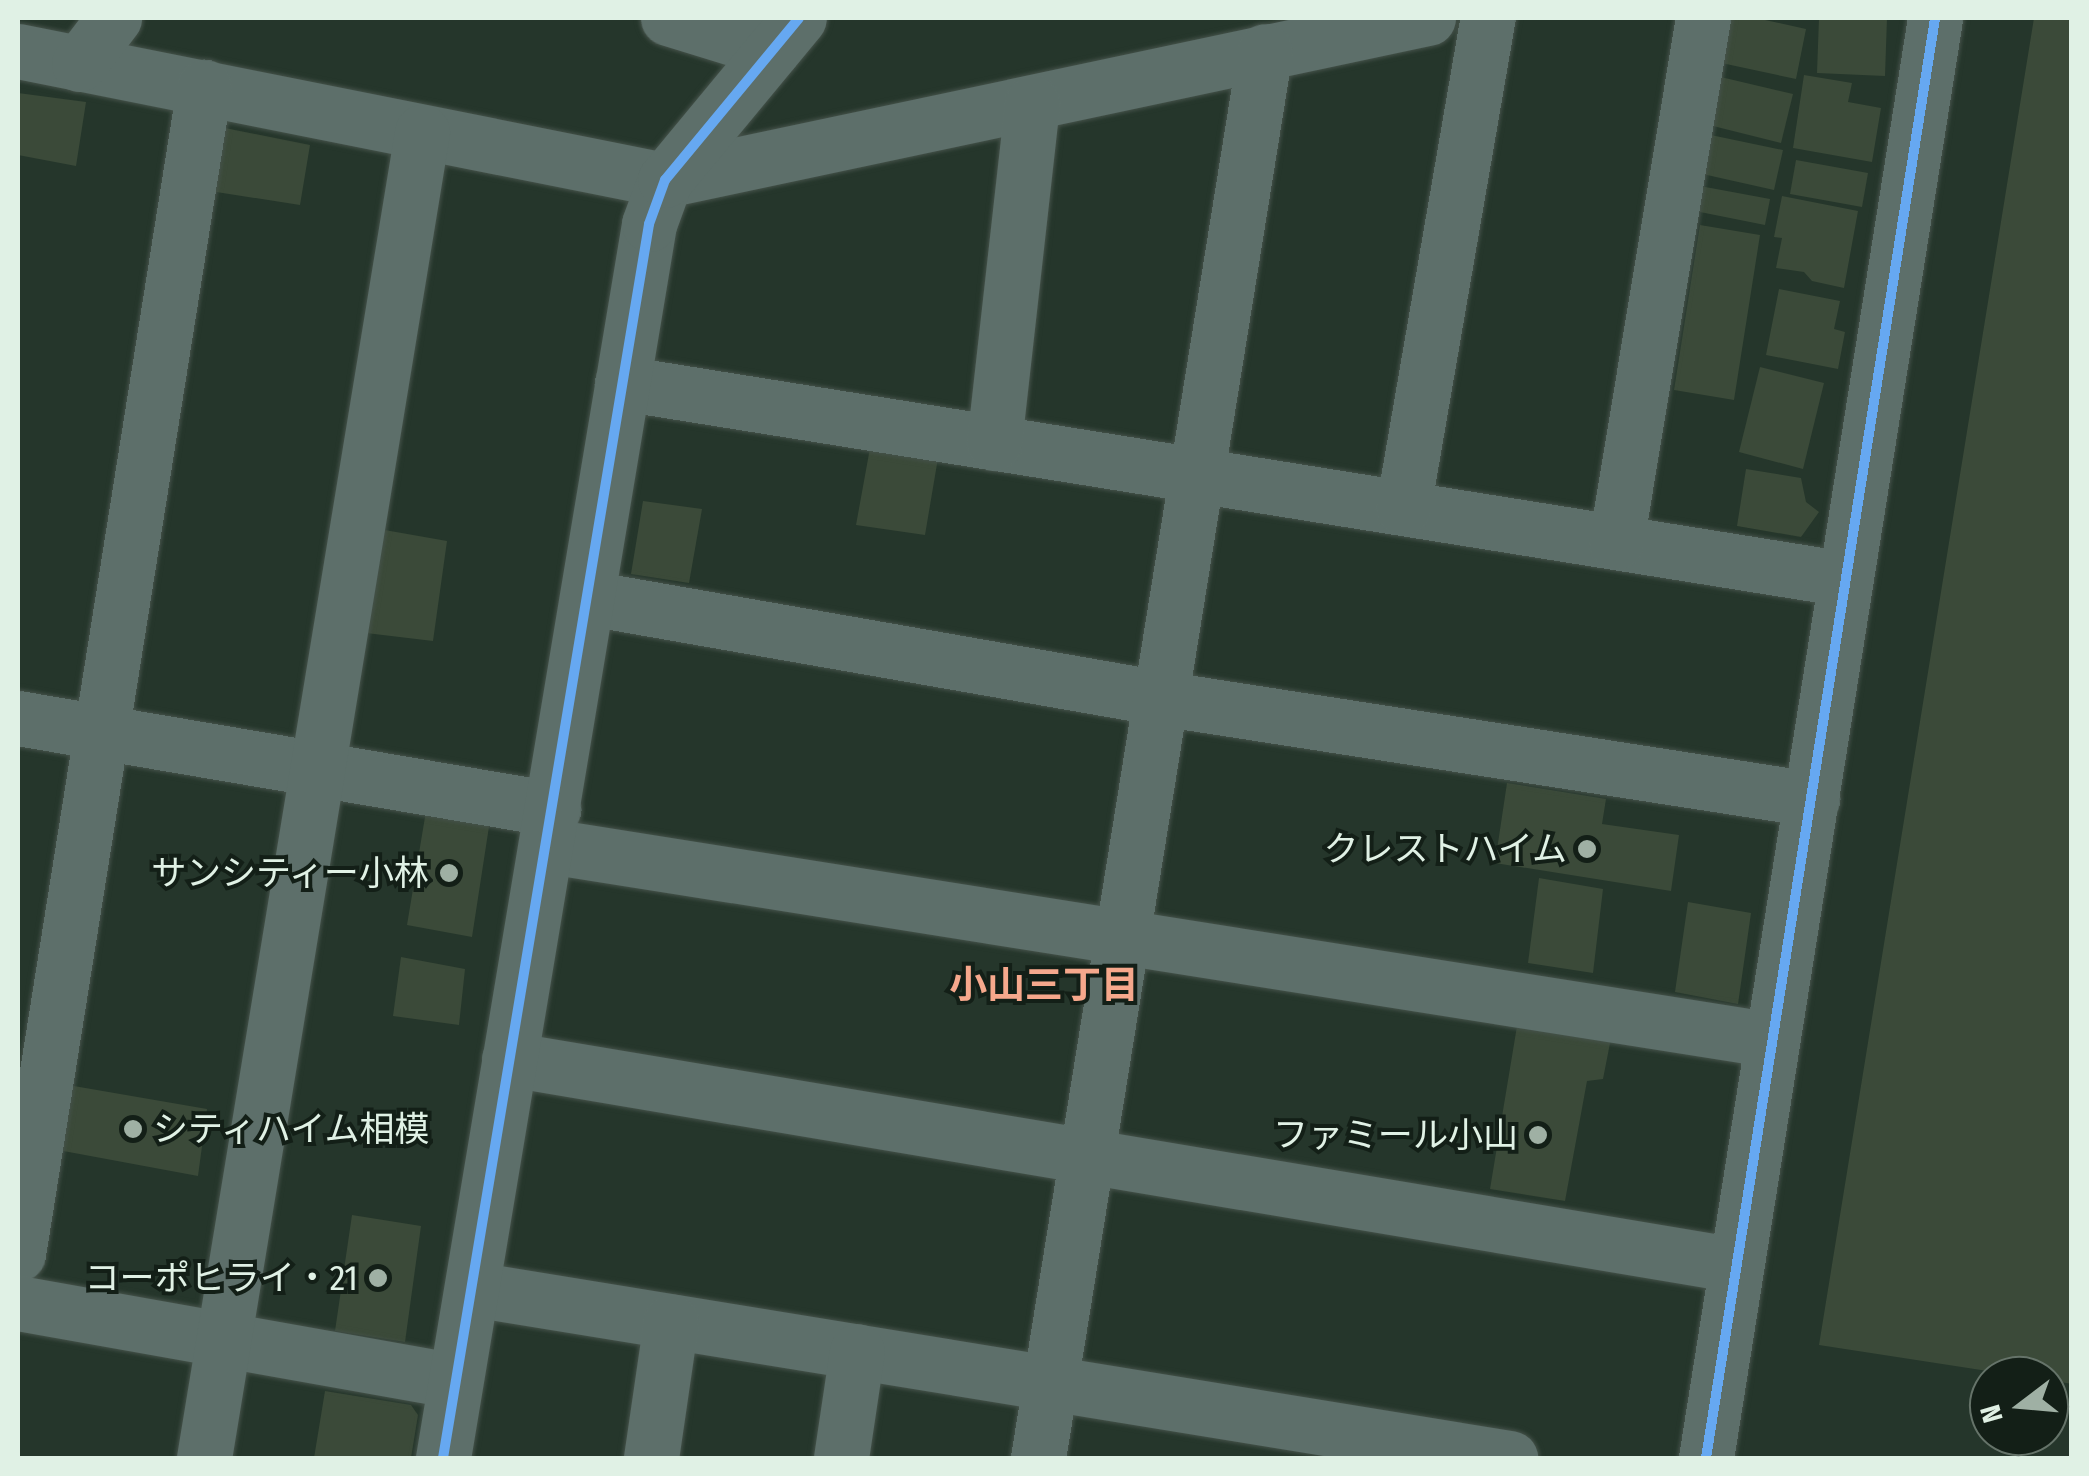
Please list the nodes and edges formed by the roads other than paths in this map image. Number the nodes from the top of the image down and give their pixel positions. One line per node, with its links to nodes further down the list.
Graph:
1 (114, 18): 10 (street)
2 (668, 18): 7 (street)
3 (1428, 18): 9 (street)
4 (1488, 18): 18 (street)
5 (1703, 18): 19 (street)
6 (1934, 18): 20 (street)
7 (785, 34): 14 (street)
8 (18, 51): 10 (street)
9 (1265, 51): 12 (street); 17 (street)
10 (80, 64): 11 (street)
11 (204, 87): 13 (street); 24 (street)
12 (1032, 102): 14 (street); 16 (street)
13 (422, 132): 14 (street); 25 (street)
14 (665, 180): 15 (street)
15 (622, 384): 16 (street); 21 (street)
16 (994, 443): 17 (street)
17 (1196, 475): 18 (street); 22 (street)
18 (1404, 508): 19 (street)
19 (1616, 542): 20 (street)
20 (1845, 578): 26 (street)
21 (588, 598): 22 (street); 27 (street)
22 (1160, 698): 26 (street); 28 (street)
23 (18, 718): 24 (street)
24 (101, 732): 25 (street); 32 (street)
25 (318, 769): 27 (street); 37 (street)
26 (1812, 799): 29 (street)
27 (551, 828): 28 (street); 30 (street)
28 (1122, 936): 29 (street); 31 (street)
29 (1772, 1040): 33 (street)
30 (510, 1059): 31 (street); 34 (street)
31 (1086, 1156): 33 (street); 40 (street)
32 (18, 1254)
33 (1736, 1266): 48 (street)
34 (473, 1288): 36 (street); 39 (street)
35 (18, 1303): 37 (street)
36 (671, 1321): 38 (street); 44 (street)
37 (224, 1340): 39 (street); 42 (street)
38 (857, 1351): 40 (street); 45 (street)
39 (455, 1381): 43 (street)
40 (1050, 1383): 41 (street); 46 (street)
41 (1293, 1441): 47 (street)
42 (204, 1458)
43 (443, 1458)
44 (651, 1458)
45 (841, 1458)
46 (1038, 1458)
47 (1510, 1458)
48 (1706, 1458)

